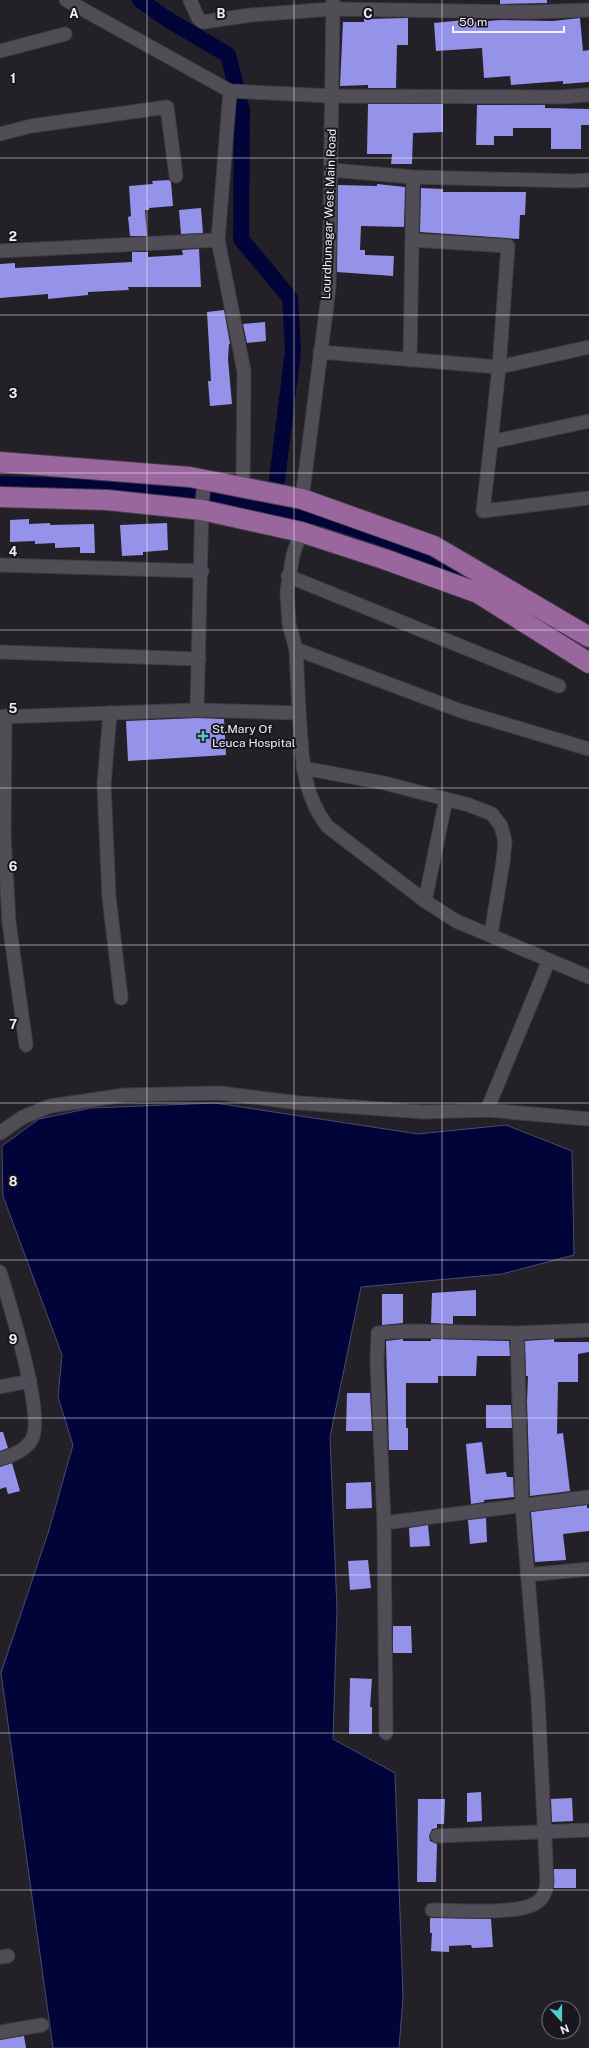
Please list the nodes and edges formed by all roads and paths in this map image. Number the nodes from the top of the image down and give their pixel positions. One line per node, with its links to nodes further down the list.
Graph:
1 (66, 0): 7 (street)
2 (190, 0): 3 (street)
3 (333, 5): 4 (street); 9 (street, Lourdhunagar West Main Road)
4 (589, 10)
5 (65, 34): 6 (street)
6 (0, 51)
7 (235, 92): 9 (street); 15 (street)
8 (589, 95): 9 (street)
9 (332, 96): 11 (street, Lourdhunagar West Main Road)
10 (0, 134): 12 (street)
11 (331, 170): 13 (street); 19 (street, Lourdhunagar West Main Road)
12 (176, 176)
13 (412, 177): 14 (street); 16 (street)
14 (589, 180)
15 (218, 240): 17 (street); 26 (street)
16 (412, 240): 20 (street); 21 (street)
17 (0, 251)
18 (589, 347): 21 (street)
19 (320, 352): 20 (street); 29 (street, Lourdhunagar West Main Road)
20 (410, 360): 21 (street)
21 (499, 367): 23 (street)
22 (589, 421): 23 (street)
23 (491, 442): 28 (street)
24 (0, 462): 25 (main road)
25 (204, 484): 26 (main road); 30 (street)
26 (243, 488): 29 (main road)
27 (0, 497): 30 (main road)
28 (589, 498)
29 (302, 499): 35 (main road)
30 (202, 506): 31 (main road); 33 (street)
31 (301, 532): 34 (street); 39 (main road)
32 (0, 565): 33 (street)
33 (202, 571): 38 (street)
34 (288, 576): 36 (street); 40 (street)
35 (589, 637)
36 (296, 649): 43 (street); 45 (street)
37 (0, 652): 38 (street)
38 (198, 659): 41 (street)
39 (589, 663)
40 (559, 686)
41 (197, 710): 42 (street); 43 (street)
42 (110, 713): 44 (street); 52 (street)
43 (299, 713): 46 (street)
44 (2, 716): 53 (street)
45 (589, 749)
46 (303, 768): 47 (street); 48 (street)
47 (446, 799): 48 (street); 49 (street)
48 (425, 901): 49 (street)
49 (490, 934): 50 (street)
50 (549, 960): 51 (street); 54 (street)
51 (589, 977)
52 (121, 998)
53 (26, 1045)
54 (487, 1110): 55 (street); 56 (street)
55 (589, 1119)
56 (0, 1133)
57 (0, 1272): 58 (street)
58 (6, 1315): 61 (street)
59 (589, 1330): 60 (street)
60 (517, 1333): 65 (street); 66 (street)
61 (30, 1381): 62 (street); 63 (street)
62 (0, 1387)
63 (0, 1459)
64 (589, 1497): 65 (street)
65 (522, 1506): 66 (street); 68 (street)
66 (384, 1524): 69 (street)
67 (589, 1569): 68 (street)
68 (528, 1575): 71 (street)
69 (386, 1733)
70 (589, 1830): 71 (street)
71 (545, 1832): 72 (street); 73 (street)
72 (437, 1836)
73 (432, 1910)
74 (42, 2025): 75 (street)
75 (0, 2032)

